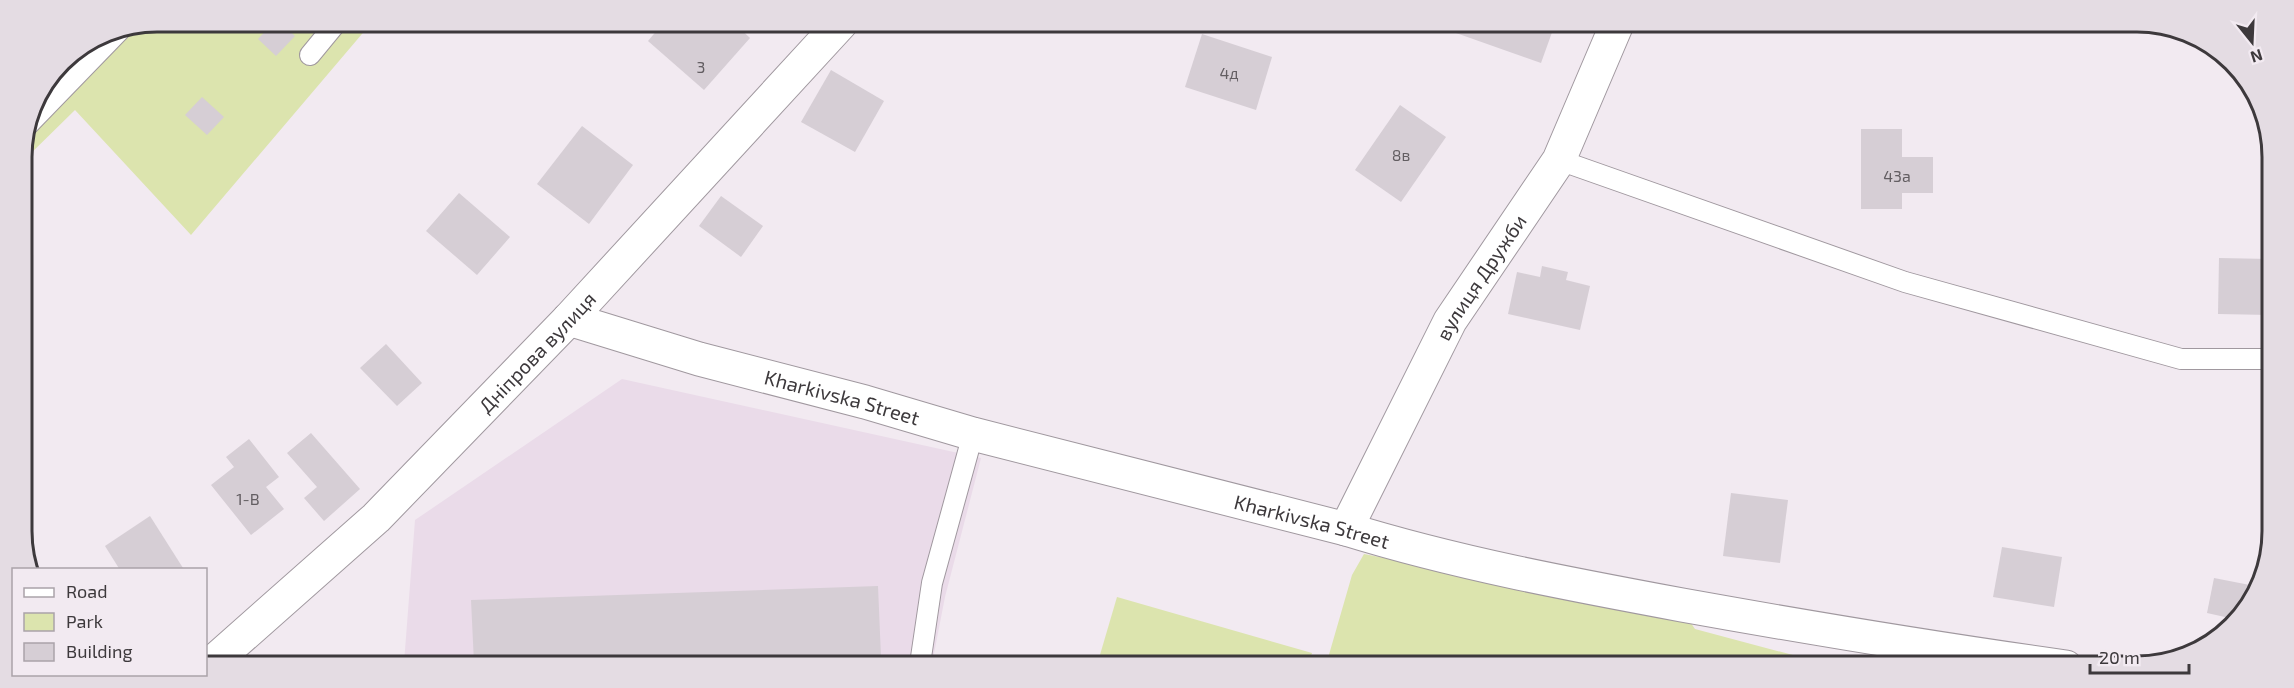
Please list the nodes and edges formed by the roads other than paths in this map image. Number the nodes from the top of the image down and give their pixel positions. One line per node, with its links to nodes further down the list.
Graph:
1 (329, 32): 5 (lane)
2 (832, 32): 8 (street, Дніпрова вулиця)
3 (1614, 32): 7 (street, вулиця Дружби)
4 (110, 41): 6 (lane)
5 (310, 55)
6 (40, 113)
7 (1558, 160): 9 (lane); 11 (street, вулиця Дружби)
8 (569, 319): 10 (street, Kharkivska Street); 13 (street, Дніпрова вулиця)
9 (2262, 359)
10 (973, 434): 11 (street, Kharkivska Street); 14 (lane)
11 (1346, 529): 12 (street, Kharkivska Street)
12 (1987, 656)
13 (219, 657)
14 (921, 657)

